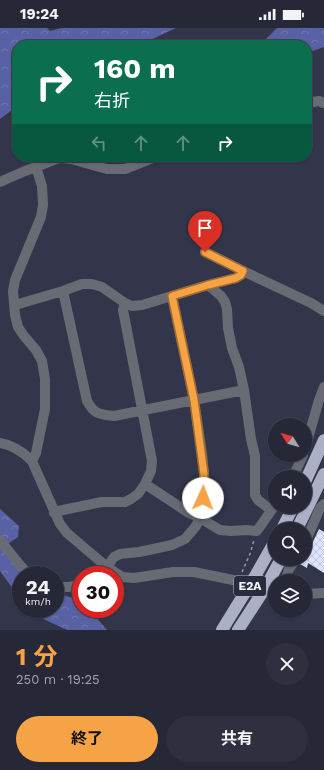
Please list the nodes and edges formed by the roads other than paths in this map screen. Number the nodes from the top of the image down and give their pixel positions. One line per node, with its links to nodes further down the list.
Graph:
1 (312, 102): 2 (street)
2 (324, 103)
3 (46, 162): 6 (street)
4 (82, 162): 5 (street)
5 (142, 162)
6 (36, 167): 7 (street); 14 (street)
7 (0, 182)
8 (205, 252): 9 (street)
9 (243, 271): 10 (street); 15 (street)
10 (208, 285): 12 (street); 17 (street)
11 (63, 291): 13 (street); 14 (street); 19 (street)
12 (172, 296): 13 (street); 18 (street)
13 (125, 303): 19 (street)
14 (15, 305): 23 (street)
15 (324, 311)
16 (324, 389): 20 (street)
17 (244, 390): 18 (street); 28 (street)
18 (194, 400): 19 (street); 31 (street)
19 (142, 410): 26 (street)
20 (312, 427)
21 (324, 440): 24 (highway)
22 (0, 443): 23 (street)
23 (32, 460): 29 (street)
24 (310, 470)
25 (324, 474): 32 (highway)
26 (145, 484): 29 (street); 31 (street)
27 (324, 504): 33 (street)
28 (268, 505)
29 (54, 513): 37 (street)
30 (268, 514): 31 (street)
31 (200, 518): 38 (street)
32 (301, 522)
33 (312, 527)
34 (0, 540): 36 (street)
35 (268, 553): 44 (highway, E2A)
36 (21, 566)
37 (106, 566)
38 (108, 566)
39 (277, 566): 45 (highway, E2A)
40 (124, 576): 41 (street)
41 (240, 582)
42 (324, 592): 43 (street)
43 (312, 593)
44 (222, 630)
45 (238, 630)

